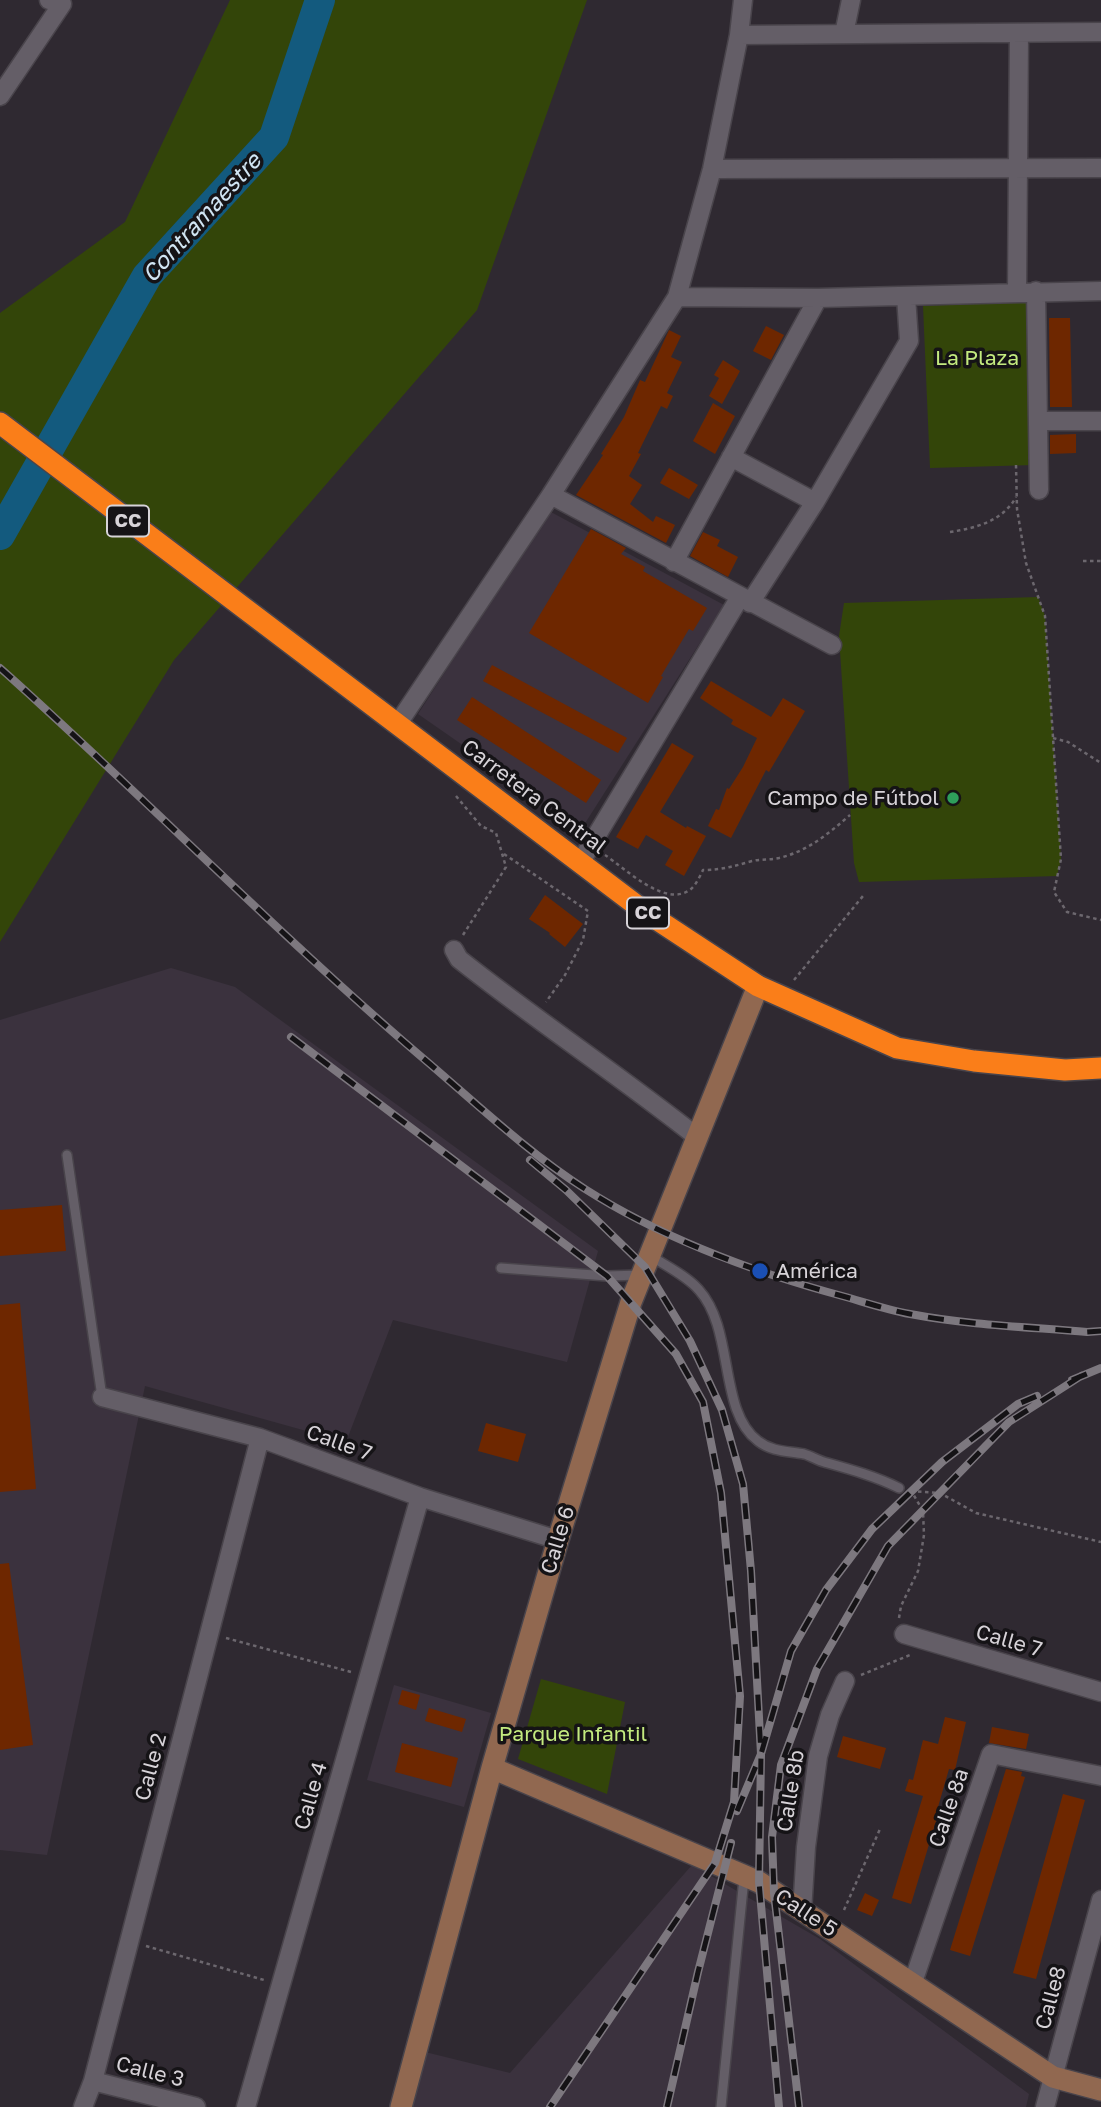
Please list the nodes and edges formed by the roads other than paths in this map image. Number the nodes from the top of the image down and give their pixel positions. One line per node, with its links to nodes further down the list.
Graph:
1 (743, 0): 7 (street)
2 (851, 0): 6 (street)
3 (55, 2): 8 (street)
4 (1101, 32): 5 (street)
5 (1019, 33): 6 (street); 9 (street)
6 (844, 34): 7 (street)
7 (739, 35): 11 (street)
8 (0, 96)
9 (1017, 167): 10 (street); 11 (street); 14 (street)
10 (1101, 168)
11 (712, 169): 16 (street)
12 (1036, 291): 13 (street); 14 (street); 18 (street)
13 (1101, 291)
14 (1017, 292): 15 (street)
15 (906, 296): 17 (street); 24 (street)
16 (677, 297): 17 (street); 23 (street)
17 (818, 298): 21 (street)
18 (1038, 421): 19 (street); 22 (street)
19 (1101, 421)
20 (0, 423): 28 (highway, Carretera Central / CC)
21 (732, 457): 24 (street); 25 (street)
22 (1039, 490)
23 (551, 495): 25 (street); 28 (street)
24 (815, 502): 26 (street)
25 (674, 562): 26 (street)
26 (745, 600): 27 (street); 29 (street)
27 (832, 645)
28 (397, 724): 29 (highway, Carretera Central / CC)
29 (585, 855): 31 (highway, Carretera Central / CC)
30 (454, 950): 33 (street)
31 (758, 986): 32 (highway, Carretera Central / CC); 33 (street, Calle 6)
32 (1101, 1068)
33 (697, 1137): 35 (street, Calle 6)
34 (67, 1155): 37 (lane)
35 (645, 1265): 36 (lane); 39 (lane); 41 (street, Calle 6)
36 (500, 1268)
37 (102, 1397): 38 (street, Calle 7)
38 (260, 1438): 40 (street, Calle 7); 52 (street, Calle 2)
39 (906, 1490)
40 (420, 1497): 41 (street, Calle 7); 56 (street, Calle 4)
41 (558, 1540): 45 (street, Calle 6)
42 (904, 1634): 44 (street, Calle 7)
43 (845, 1681): 49 (street, Calle 8b)
44 (1101, 1692)
45 (492, 1768): 47 (street, Calle 5); 57 (street, Calle 6)
46 (1101, 1776): 50 (street, Calle 8a)
47 (744, 1876): 49 (street, Calle 5); 58 (lane)
48 (1101, 1900): 51 (street, Calle8)
49 (802, 1912): 50 (street, Calle 5)
50 (913, 1982): 51 (street, Calle 5)
51 (1053, 2077): 53 (street, Calle 5); 59 (street, Calle8)
52 (93, 2081): 54 (street, Calle 2); 55 (street, Calle 3)
53 (1101, 2090)
54 (83, 2107)
55 (196, 2107)
56 (246, 2107)
57 (401, 2107)
58 (721, 2107)
59 (1045, 2107)

